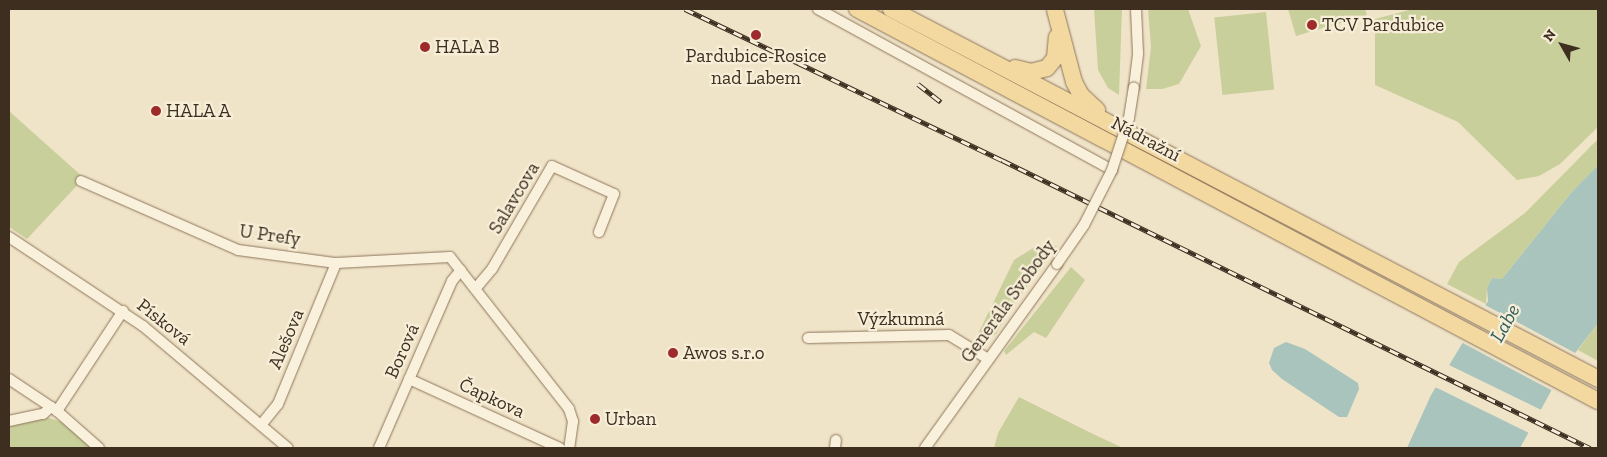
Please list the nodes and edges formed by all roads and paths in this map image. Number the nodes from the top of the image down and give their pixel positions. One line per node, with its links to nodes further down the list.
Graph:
1 (818, 9): 8 (street)
2 (856, 9): 21 (main road, Nádražní)
3 (891, 9): 6 (main road, Nádražní)
4 (1055, 9): 6 (main road); 7 (main road)
5 (1136, 9): 8 (street, Generála Svobody, bridge)
6 (989, 60): 7 (main road, Nádražní)
7 (1120, 129): 20 (main road, Nádražní)
8 (1112, 170): 17 (street, Generála Svobody, bridge)
9 (81, 181): 12 (street, U Prefy)
10 (599, 232): 14 (street, Salavcova)
11 (9, 237): 15 (street, Písková)
12 (336, 263): 13 (street, U Prefy); 24 (street, Alešova)
13 (461, 270): 14 (street); 19 (street, Borová)
14 (476, 288): 29 (street)
15 (123, 312): 22 (street); 24 (street, Písková)
16 (808, 338): 17 (street, Výzkumná)
17 (988, 359): 30 (street, Generála Svobody)
18 (9, 379): 22 (street)
19 (409, 379): 27 (street, Borová); 28 (street, Čapkova)
20 (1598, 379)
21 (1598, 401)
22 (54, 409): 23 (street); 25 (street)
23 (9, 422)
24 (261, 426): 26 (street, Písková)
25 (99, 448)
26 (288, 448)
27 (378, 448)
28 (560, 448)
29 (569, 448)
30 (924, 448)

